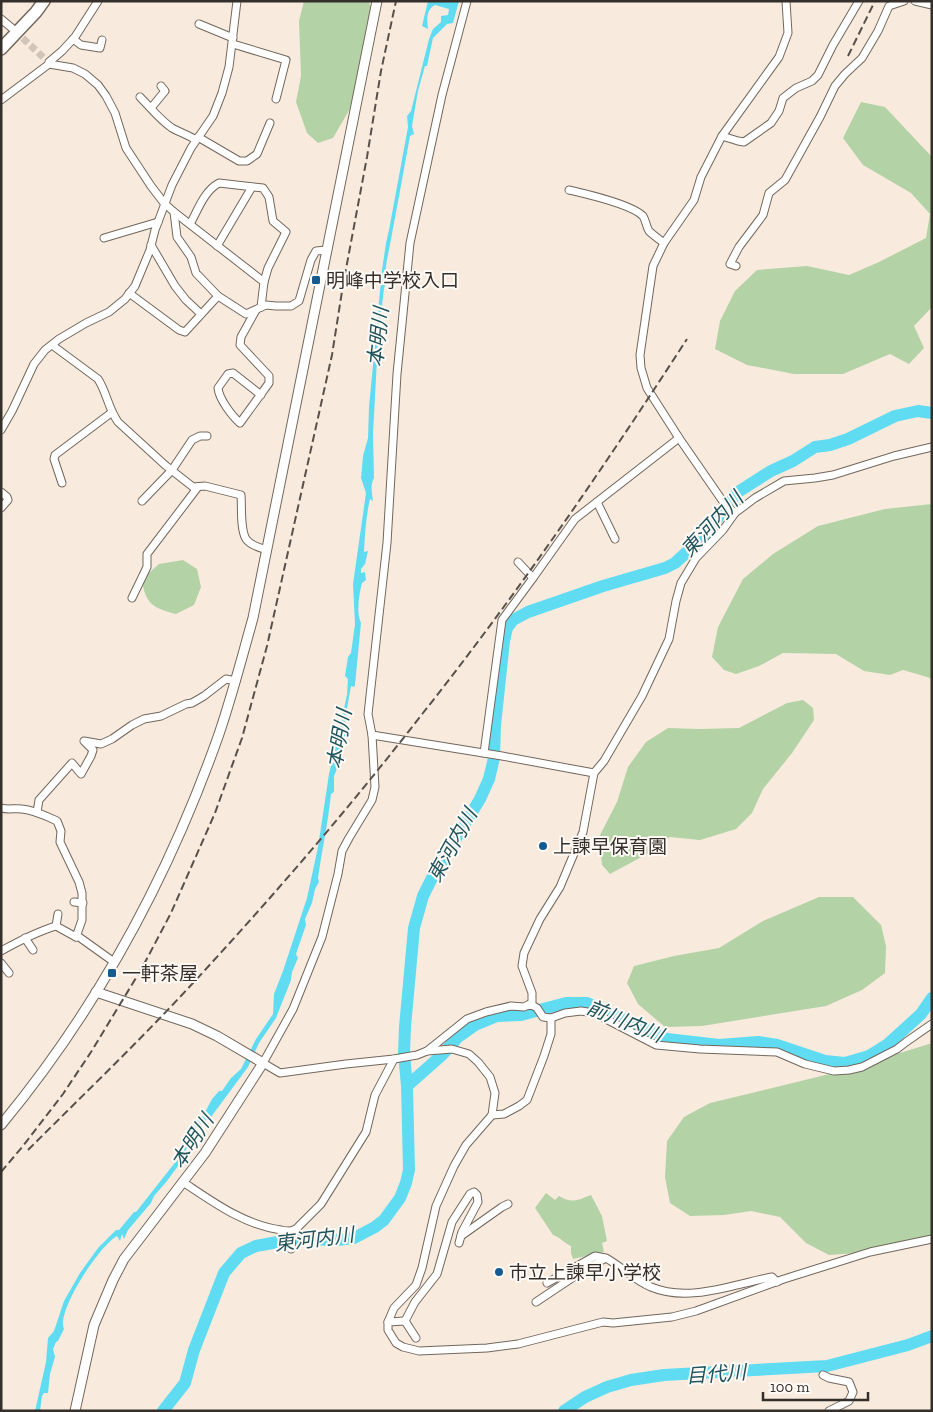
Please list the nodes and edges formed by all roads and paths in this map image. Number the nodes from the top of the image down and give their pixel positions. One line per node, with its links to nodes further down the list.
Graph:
1 (44, 1): 18 (highway)
2 (98, 1): 15 (street)
3 (237, 1): 17 (street)
4 (377, 1): 38 (street)
5 (467, 1): 66 (street)
6 (786, 1): 26 (street)
7 (859, 1): 26 (street)
8 (904, 1): 10 (street)
9 (915, 1): 11 (street)
10 (890, 4): 39 (street)
11 (932, 5)
12 (3, 23): 14 (street)
13 (199, 24): 17 (street)
14 (13, 29)
15 (72, 39): 16 (street); 19 (street)
16 (102, 40)
17 (233, 41): 22 (street); 27 (street)
18 (1, 49)
19 (48, 61): 23 (street); 30 (street)
20 (160, 86): 24 (street)
21 (140, 97): 24 (street)
22 (276, 99)
23 (1, 100)
24 (151, 108): 27 (street)
25 (270, 123): 27 (street)
26 (722, 136): 35 (street)
27 (197, 139): 30 (street)
28 (252, 186): 33 (street); 37 (street); 40 (street)
29 (569, 190): 35 (street)
30 (164, 203): 31 (street); 32 (street)
31 (174, 212): 33 (street); 42 (street)
32 (158, 222): 34 (street); 36 (street)
33 (190, 224): 37 (street)
34 (104, 238)
35 (664, 243): 50 (street)
36 (152, 244): 41 (street); 44 (street)
37 (217, 246): 40 (street)
38 (326, 250): 43 (street); 61 (street)
39 (736, 266)
40 (264, 282): 43 (street)
41 (129, 293): 44 (street); 45 (street)
42 (218, 296): 43 (street); 44 (street)
43 (259, 308): 46 (street)
44 (201, 314)
45 (52, 345): 47 (street); 48 (street)
46 (261, 395): 46 (street)
47 (111, 412): 52 (street); 53 (street)
48 (1, 430)
49 (206, 436): 52 (street)
50 (679, 438): 57 (street); 59 (street)
51 (932, 447): 59 (street)
52 (172, 470): 54 (street); 56 (street)
53 (62, 483)
54 (198, 487): 61 (street); 64 (street)
55 (1, 492): 58 (street)
56 (142, 501)
57 (597, 502): 60 (street); 63 (street)
58 (1, 508)
59 (735, 512): 68 (street)
60 (615, 540)
61 (267, 550): 65 (street)
62 (518, 562): 63 (street)
63 (533, 578): 67 (street)
64 (132, 598)
65 (236, 681): 70 (street); 81 (street)
66 (372, 735): 67 (street); 90 (street)
67 (488, 754): 68 (street)
68 (594, 773): 85 (street)
69 (1, 808): 70 (street)
70 (37, 812): 72 (street)
71 (72, 879): 72 (street)
72 (82, 893): 74 (street)
73 (74, 902): 74 (street)
74 (83, 903): 78 (street)
75 (58, 914): 76 (street)
76 (56, 926): 77 (street); 78 (street)
77 (25, 938): 79 (street); 80 (street)
78 (76, 938): 81 (street)
79 (33, 950)
80 (1, 951)
81 (114, 962): 84 (street)
82 (1, 964): 83 (street)
83 (9, 973)
84 (96, 992): 90 (street); 92 (street)
85 (533, 1006): 86 (street); 88 (street)
86 (551, 1018): 87 (street); 91 (street)
87 (932, 1024)
88 (427, 1052): 89 (street); 91 (street)
89 (397, 1059): 90 (street); 95 (street)
90 (260, 1061): 93 (street)
91 (492, 1115): 103 (street)
92 (1, 1126)
93 (183, 1182): 95 (street); 106 (street)
94 (508, 1204): 102 (street)
95 (294, 1232): 97 (street)
96 (932, 1239): 99 (street)
97 (291, 1249)
98 (606, 1258): 99 (street); 100 (street); 101 (street)
99 (777, 1282): 103 (street)
100 (547, 1283)
101 (536, 1302)
102 (405, 1321): 103 (street); 104 (street)
103 (388, 1322)
104 (416, 1338)
105 (823, 1375): 107 (street)
106 (75, 1411)
107 (829, 1411)

